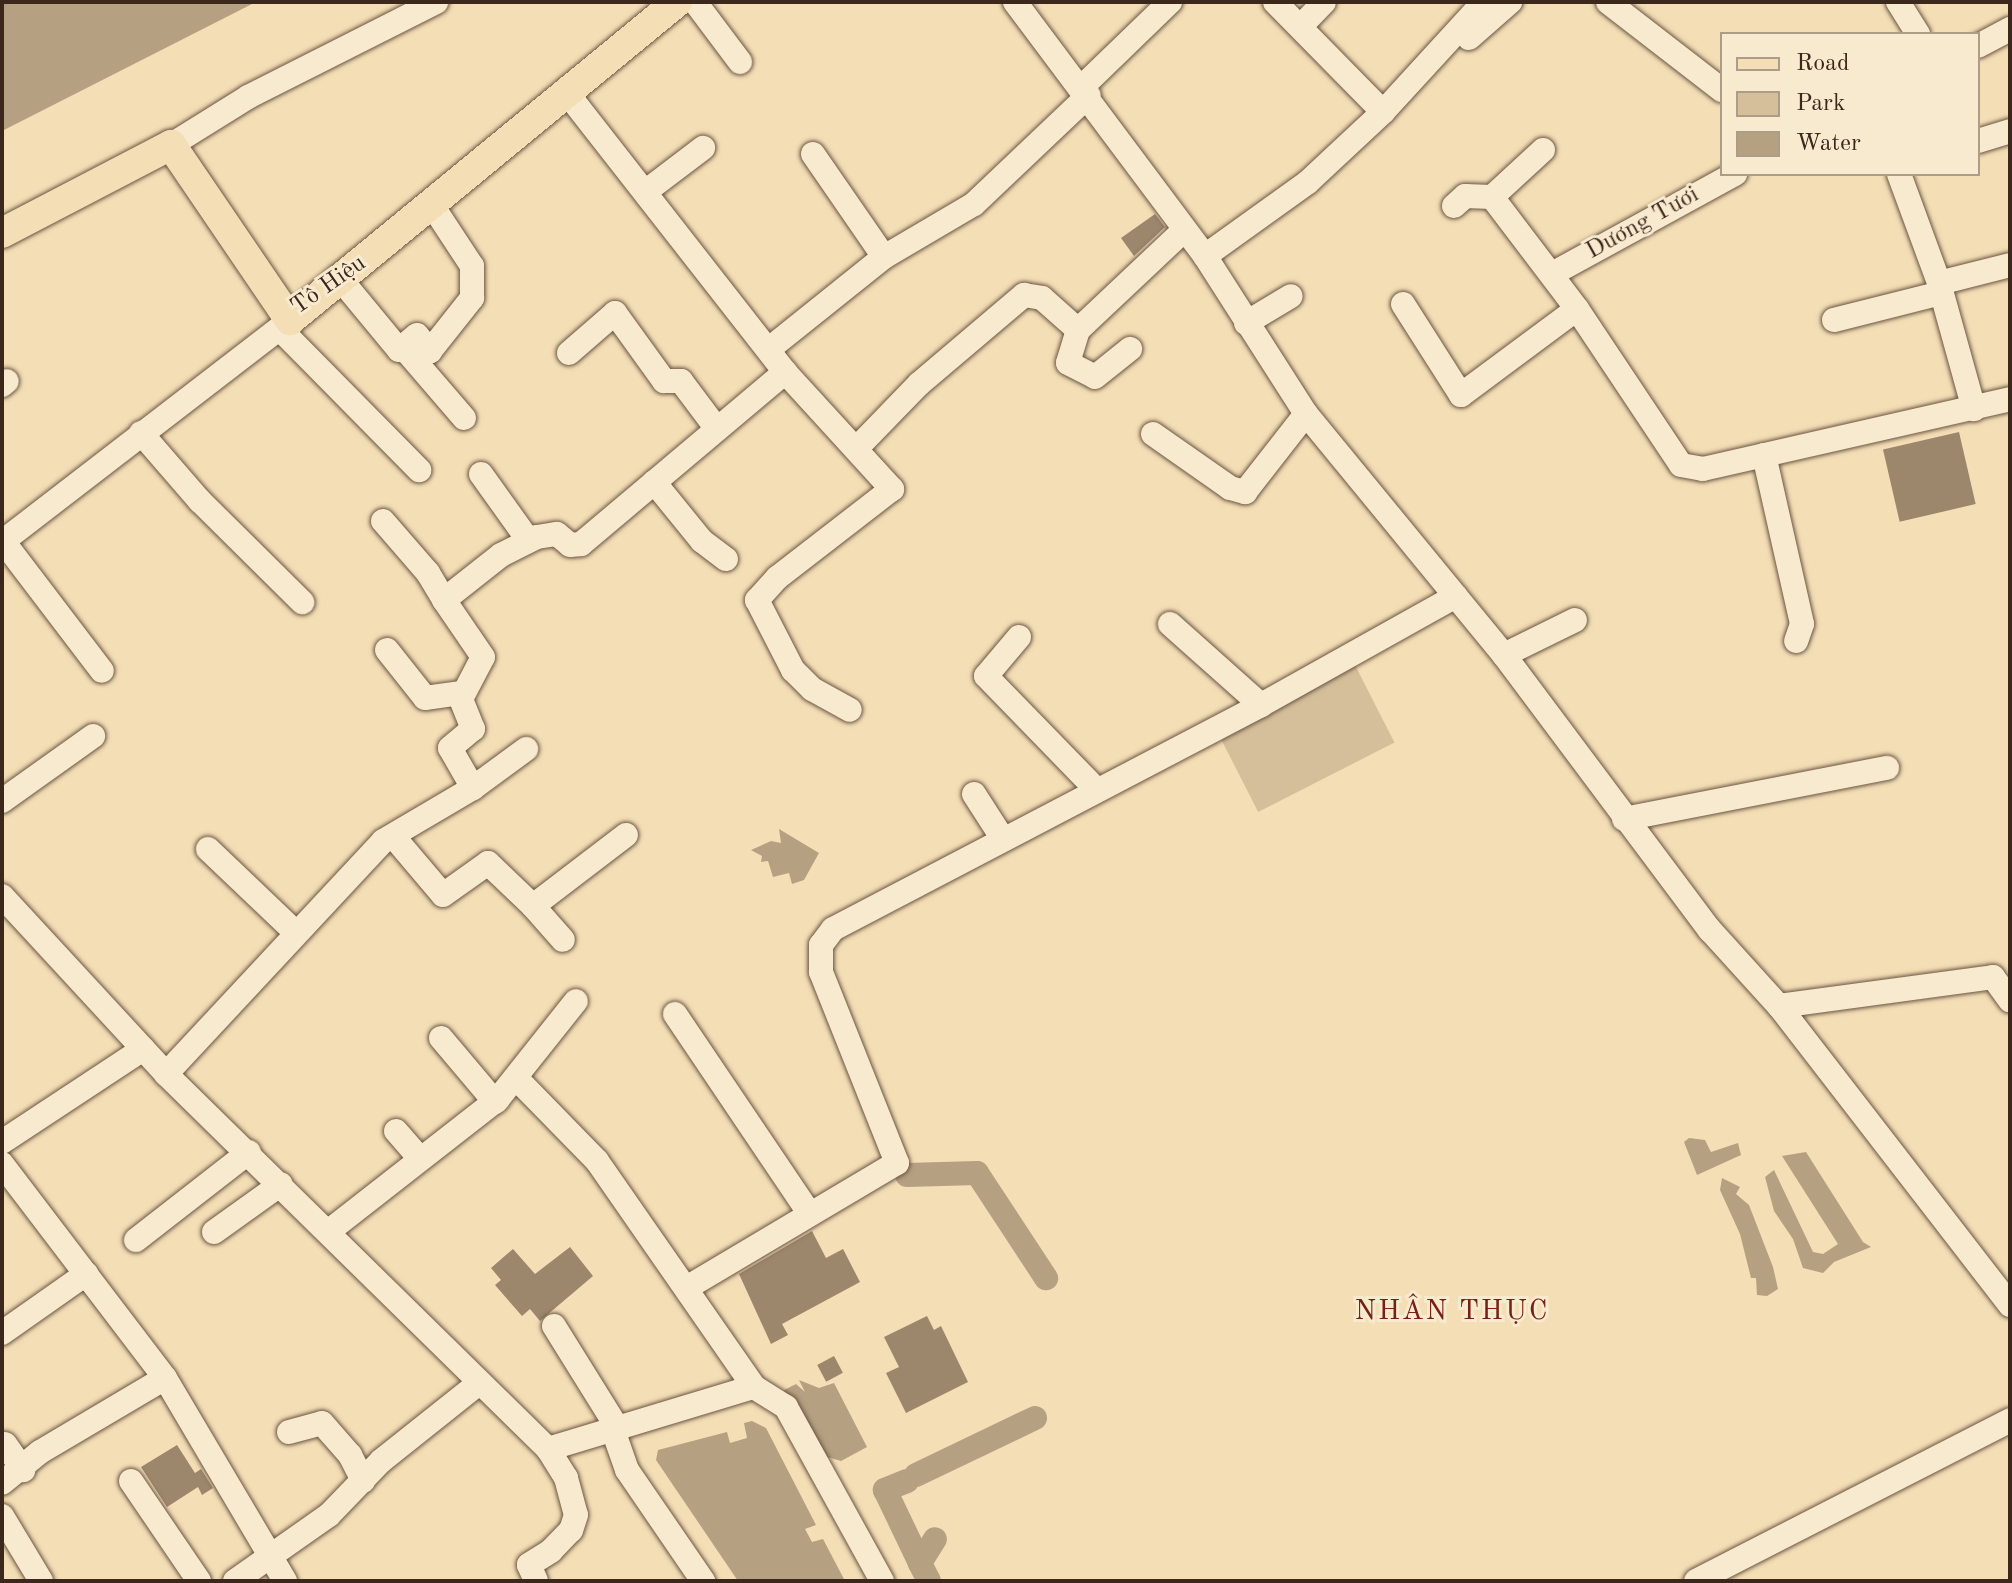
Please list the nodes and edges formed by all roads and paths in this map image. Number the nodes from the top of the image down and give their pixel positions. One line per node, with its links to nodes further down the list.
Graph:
1 (436, 2): 24 (street)
2 (677, 2): 20 (main road, Tô Hiệu)
3 (695, 2): 16 (street)
4 (1015, 2): 19 (street)
5 (1170, 2): 19 (street)
6 (1275, 2): 12 (street)
7 (1324, 2): 12 (street)
8 (1510, 2): 17 (street)
9 (1608, 2): 18 (street)
10 (1898, 2): 14 (street)
11 (1482, 4): 21 (street)
12 (1301, 26): 21 (street)
13 (2010, 29): 15 (street)
14 (1917, 32)
15 (1980, 45)
16 (740, 62)
17 (1421, 84)
18 (1720, 88)
19 (1086, 91): 34 (street); 37 (street)
20 (567, 93): 30 (street); 32 (main road, Tô Hiệu)
21 (1383, 112): 36 (street)
22 (2010, 131): 23 (street)
23 (1980, 140)
24 (171, 145): 35 (main road); 47 (main road, Tô Hiệu)
25 (703, 148): 30 (street)
26 (1543, 150): 31 (street)
27 (813, 154): 37 (street)
28 (1731, 176): 39 (street, Dương Tươi)
29 (1900, 176): 41 (street)
30 (645, 192): 50 (street)
31 (1492, 197): 33 (street); 39 (street)
32 (432, 205): 40 (main road, Tô Hiệu); 49 (street)
33 (1454, 206)
34 (1182, 232): 36 (street); 48 (street)
35 (2, 233)
36 (1205, 256): 46 (street)
37 (884, 257): 50 (street)
38 (2010, 265): 41 (street)
39 (1552, 274): 44 (street)
40 (342, 281): 47 (main road, Tô Hiệu); 49 (street)
41 (1940, 288): 45 (street); 55 (street)
42 (1291, 296): 46 (street)
43 (1403, 304): 44 (street)
44 (1577, 309): 62 (street)
45 (1834, 320)
46 (1246, 323): 56 (street)
47 (286, 325): 59 (street); 63 (street)
48 (1078, 330): 51 (street); 61 (street)
49 (402, 346): 57 (street)
50 (769, 349): 53 (street)
51 (1130, 349)
52 (569, 353): 58 (street)
53 (785, 372): 58 (street); 61 (street)
54 (2010, 399): 55 (street)
55 (1974, 409): 62 (street)
56 (1306, 414): 60 (street); 70 (street)
57 (464, 418)
58 (717, 429): 65 (street)
59 (141, 433): 68 (street); 72 (street)
60 (1153, 434)
61 (856, 449): 82 (street)
62 (1764, 455): 76 (street)
63 (419, 470)
64 (481, 474): 67 (street)
65 (654, 482): 67 (street); 69 (street)
66 (383, 521): 71 (street)
67 (529, 541): 71 (street)
68 (2, 542): 79 (street)
69 (726, 559)
70 (1456, 596): 78 (street); 81 (street)
71 (444, 600): 80 (street)
72 (302, 602)
73 (1575, 620): 78 (street)
74 (1170, 624): 81 (street)
75 (1019, 637): 87 (street)
76 (1796, 641)
77 (387, 650): 80 (street)
78 (1504, 655): 90 (street)
79 (102, 671)
80 (462, 693): 86 (street)
81 (1261, 705): 87 (street)
82 (850, 710)
83 (93, 736): 89 (street)
84 (526, 749): 86 (street)
85 (1887, 768): 90 (street)
86 (473, 788): 92 (street)
87 (1095, 788): 93 (street)
88 (974, 794): 93 (street)
89 (2, 801)
90 (1624, 819): 101 (street)
91 (626, 835): 96 (street)
92 (393, 836): 96 (street); 97 (street)
93 (1003, 839): 114 (street)
94 (208, 849): 97 (street)
95 (2, 896): 104 (street)
96 (533, 906): 98 (street)
97 (294, 931): 105 (street)
98 (563, 940)
99 (2010, 1000): 101 (street)
100 (576, 1001): 106 (street)
101 (1779, 1006): 120 (street)
102 (675, 1014): 114 (street)
103 (441, 1038): 107 (street)
104 (143, 1049): 105 (street); 109 (street)
105 (166, 1074): 110 (street)
106 (518, 1080): 107 (street); 119 (street)
107 (495, 1102): 111 (street)
108 (396, 1131): 111 (street)
109 (2, 1142)
110 (249, 1152): 113 (street); 117 (street)
111 (420, 1159): 115 (street)
112 (2, 1164): 118 (street)
113 (281, 1184): 115 (street); 116 (street)
114 (809, 1213): 119 (street)
115 (329, 1231): 124 (street)
116 (214, 1232)
117 (136, 1240)
118 (86, 1274): 122 (street); 123 (street)
119 (688, 1287): 125 (street)
120 (2010, 1305)
121 (554, 1326): 127 (street)
122 (2, 1333)
123 (165, 1378): 131 (street); 136 (street)
124 (479, 1383): 130 (street); 133 (street)
125 (754, 1387): 127 (street); 143 (street)
126 (2010, 1420): 144 (street)
127 (616, 1429): 130 (street); 142 (street)
128 (289, 1432): 133 (street)
129 (5, 1444): 131 (street)
130 (548, 1449): 141 (street)
131 (23, 1470): 134 (street)
132 (131, 1481): 138 (street)
133 (363, 1481): 136 (street)
134 (2, 1483)
135 (2, 1516): 137 (street)
136 (272, 1556): 139 (street); 140 (street)
137 (41, 1581)
138 (199, 1581)
139 (235, 1581)
140 (285, 1581)
141 (536, 1581)
142 (703, 1581)
143 (882, 1581)
144 (1696, 1581)

